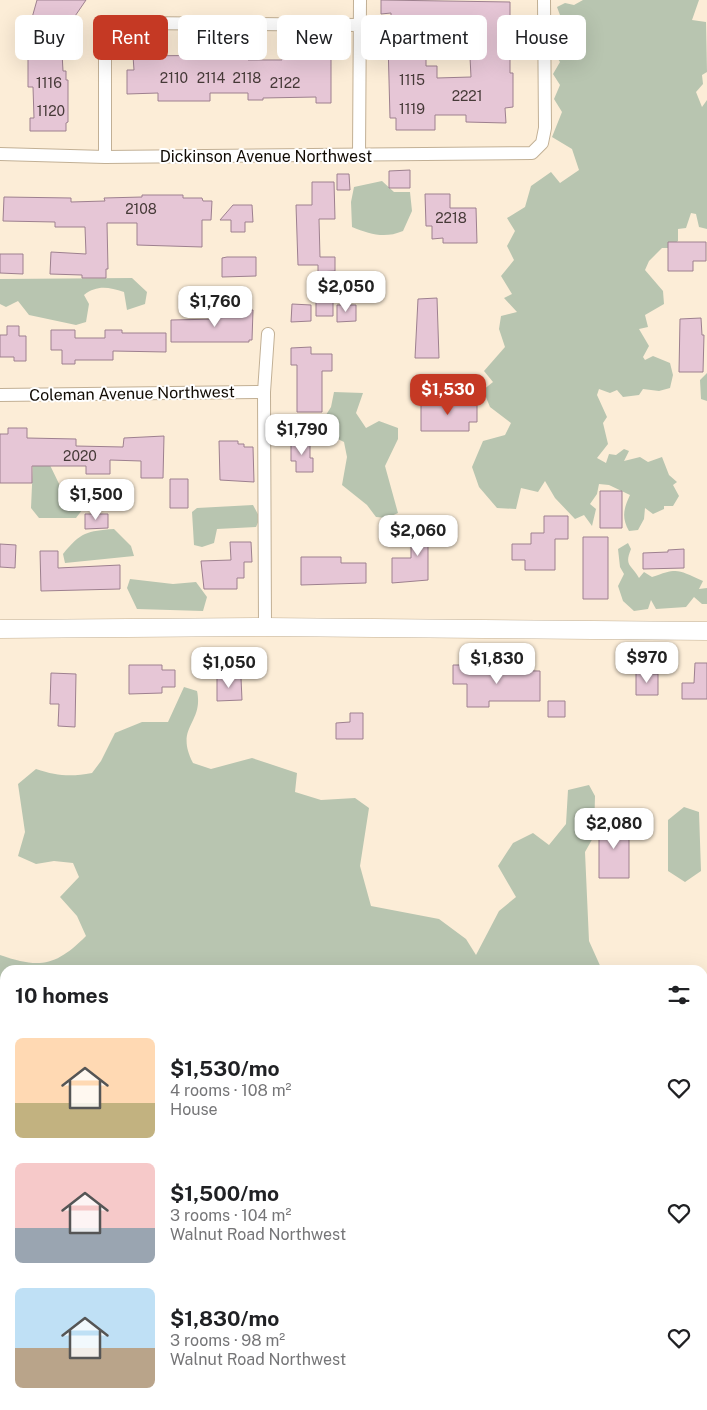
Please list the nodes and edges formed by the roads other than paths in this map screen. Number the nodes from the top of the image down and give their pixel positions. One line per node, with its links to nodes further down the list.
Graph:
1 (360, 0): 3 (street)
2 (544, 0): 5 (street, Dickinson Avenue Northwest)
3 (360, 25): 5 (street); 6 (street)
4 (0, 154): 6 (street, Dickinson Avenue Northwest)
5 (359, 155): 6 (street, Dickinson Avenue Northwest)
6 (105, 157)
7 (268, 334): 8 (street)
8 (264, 392): 9 (street, Coleman Avenue Northwest); 10 (street)
9 (0, 395)
10 (266, 627): 11 (street); 12 (street)
11 (0, 628)
12 (707, 631)

